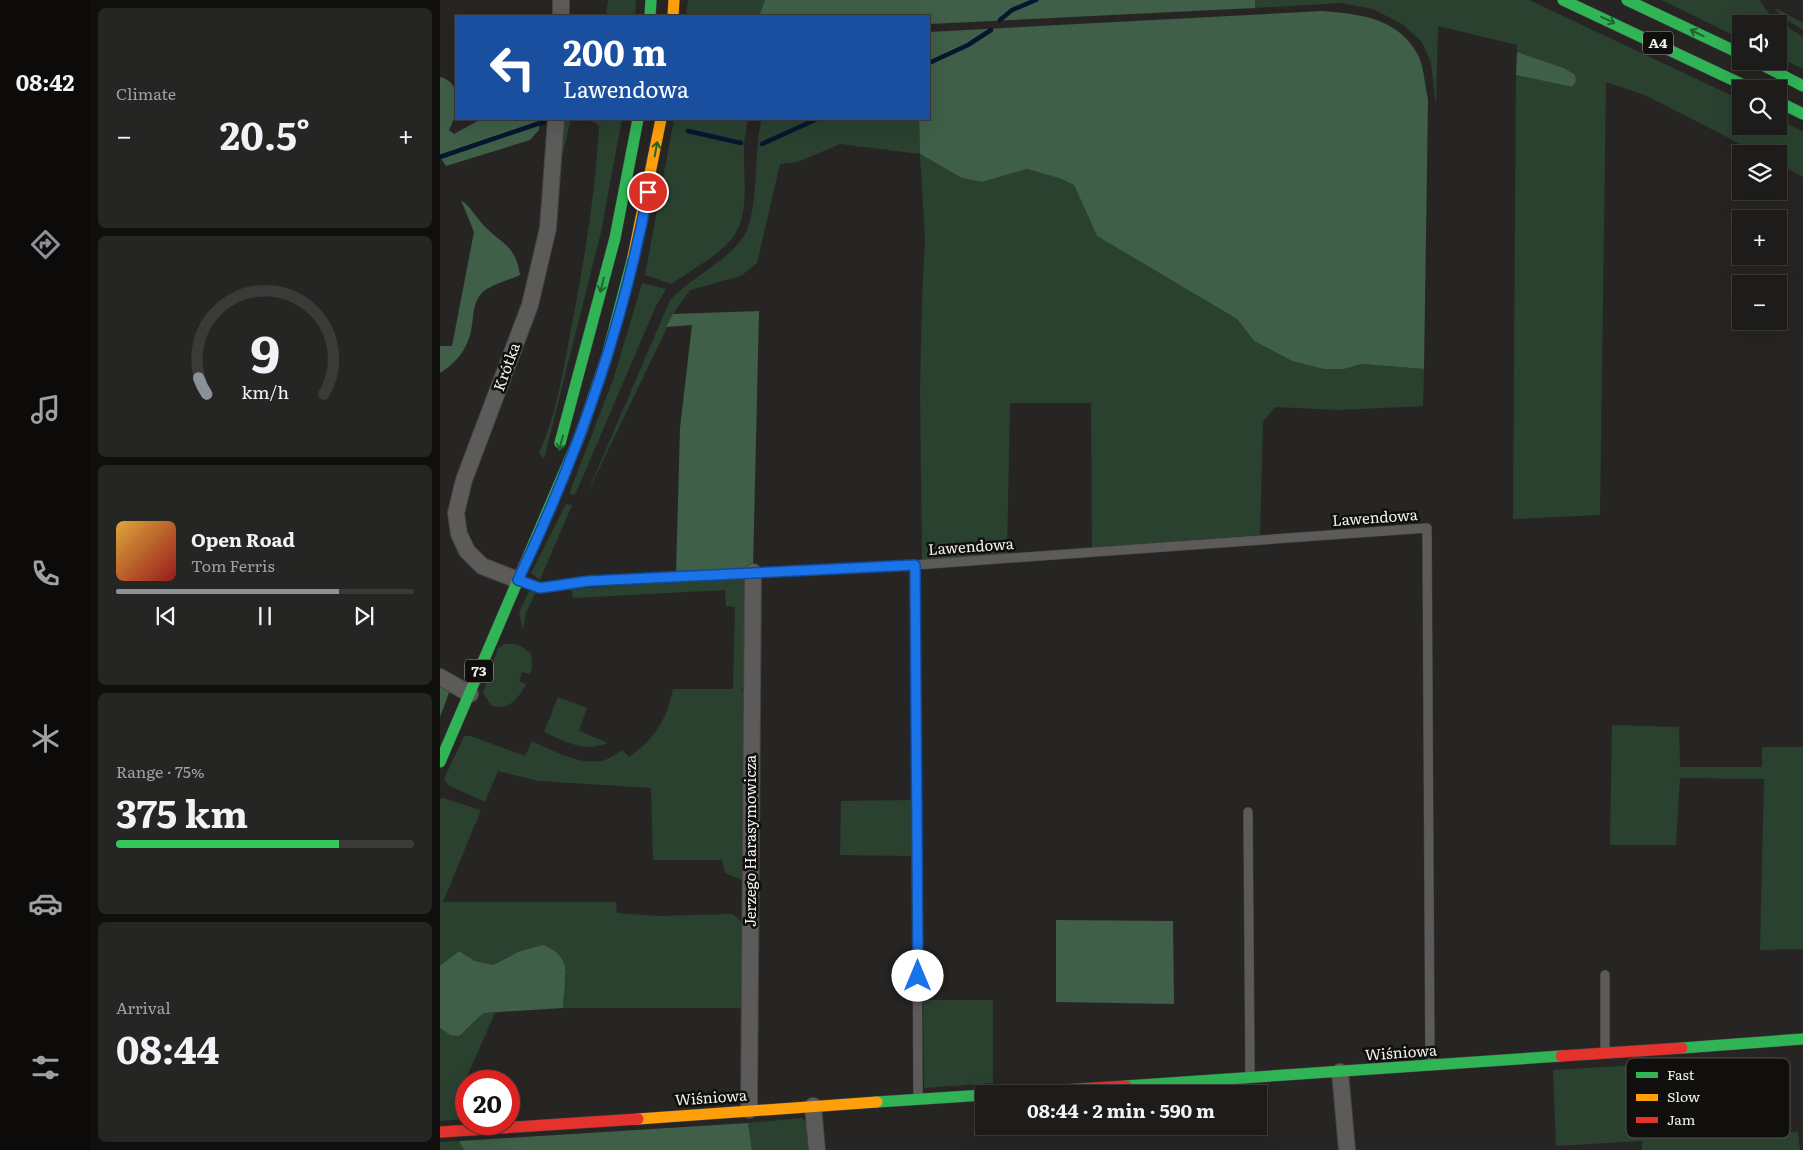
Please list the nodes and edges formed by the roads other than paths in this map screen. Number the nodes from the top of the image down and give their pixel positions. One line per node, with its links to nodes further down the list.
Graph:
1 (561, 0): 6 (street)
2 (651, 0): 7 (main road)
3 (674, 0): 8 (main road)
4 (1563, 0): 11 (main road, A4, one-way to 11)
5 (1627, 0): 9 (main road, A4, one-way to 5)
6 (561, 15)
7 (650, 15)
8 (673, 15)
9 (1732, 50)
10 (1772, 70): 12 (main road)
11 (1733, 80)
12 (1803, 86)
13 (1787, 106): 14 (main road)
14 (1803, 114)
15 (556, 120): 22 (street, Krótka)
16 (638, 120): 18 (main road, one-way to 18)
17 (661, 120): 22 (main road, 73, one-way to 17)
18 (557, 454)
19 (552, 470): 22 (main road, 73)
20 (915, 565): 21 (lane, Lawendowa); 30 (lane, Lawendowa); 35 (lane)
21 (753, 572): 22 (lane, Lawendowa); 37 (street, Jerzego Harasymowicza)
22 (518, 580): 24 (main road, 73)
23 (440, 677): 24 (street)
24 (470, 694): 25 (main road, 73)
25 (440, 762)
26 (1248, 812): 32 (lane)
27 (1605, 975): 29 (lane)
28 (1803, 1039): 29 (main road, Wiśniowa)
29 (1606, 1053): 30 (main road, Wiśniowa)
30 (1430, 1066): 31 (main road, Wiśniowa)
31 (1340, 1072): 32 (main road, Wiśniowa); 40 (street)
32 (1250, 1078): 33 (main road, Wiśniowa)
33 (1141, 1085)
34 (975, 1096): 35 (main road, Wiśniowa)
35 (918, 1099): 36 (main road, Wiśniowa)
36 (813, 1106): 37 (main road, Wiśniowa); 39 (street)
37 (748, 1110): 38 (main road, Wiśniowa)
38 (440, 1132)
39 (817, 1150)
40 (1347, 1150)

